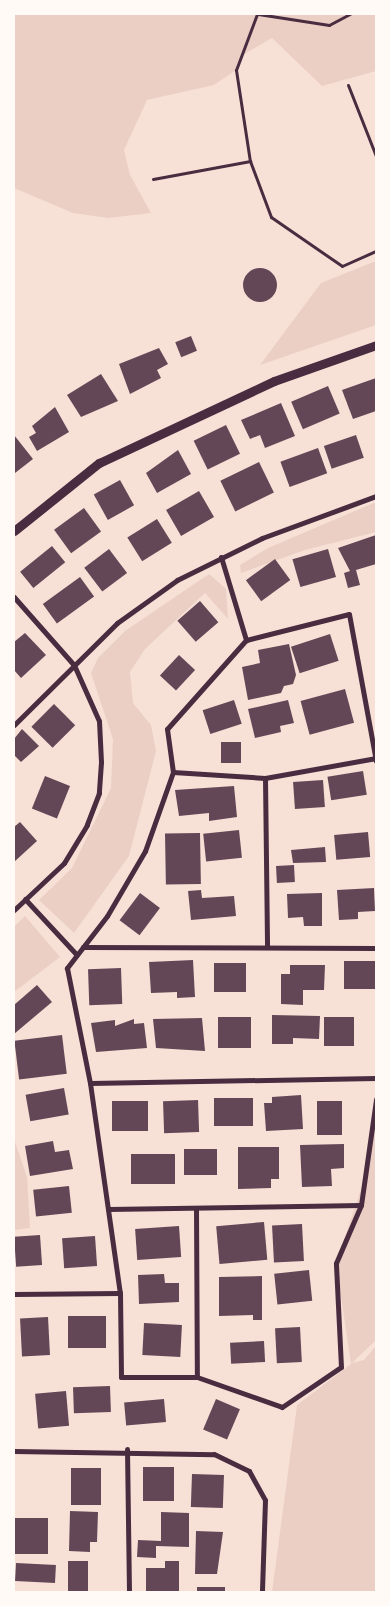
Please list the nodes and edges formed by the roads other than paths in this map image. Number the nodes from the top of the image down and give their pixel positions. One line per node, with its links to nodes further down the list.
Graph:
1 (376, 345): 3 (street)
2 (376, 496): 4 (street)
3 (14, 531)
4 (221, 557): 6 (street); 7 (street)
5 (14, 596): 7 (street)
6 (246, 640): 9 (street); 10 (street)
7 (74, 665): 8 (street); 12 (street)
8 (14, 725)
9 (376, 759): 11 (street)
10 (173, 772): 11 (street); 15 (street)
11 (265, 778): 14 (street)
12 (25, 899): 13 (street); 17 (street)
13 (14, 910)
14 (267, 946): 15 (street); 16 (street)
15 (83, 947): 17 (street)
16 (376, 948)
17 (77, 955): 19 (street)
18 (376, 1078): 19 (street)
19 (90, 1082): 23 (street)
20 (376, 1099): 21 (street)
21 (361, 1205): 22 (street); 26 (street)
22 (196, 1208): 23 (street); 26 (street)
23 (108, 1209): 24 (street)
24 (120, 1292): 25 (street); 26 (street)
25 (14, 1294)
26 (197, 1377)
27 (127, 1449): 28 (street); 29 (street); 30 (street)
28 (14, 1451)
29 (129, 1592)
30 (262, 1592)

